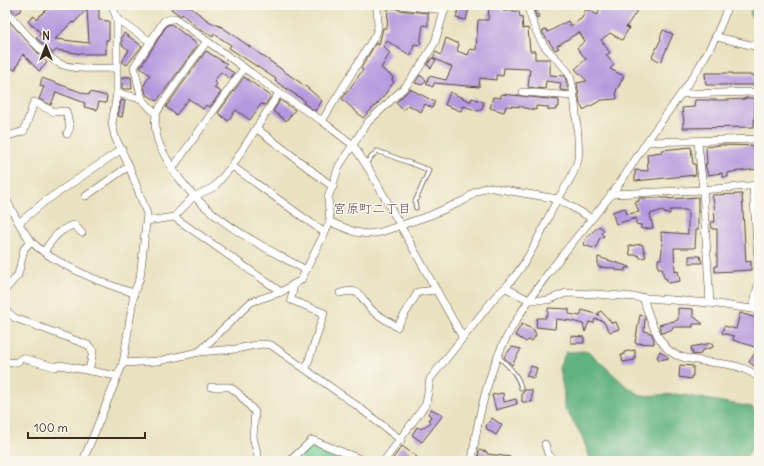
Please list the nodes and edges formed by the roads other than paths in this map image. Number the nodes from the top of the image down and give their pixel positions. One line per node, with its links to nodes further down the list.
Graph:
1 (112, 5): 8 (street)
2 (377, 5): 23 (street)
3 (400, 5): 6 (street)
4 (528, 5): 20 (street)
5 (728, 5): 9 (street)
6 (445, 8): 30 (street)
7 (5, 9): 13 (street)
8 (117, 20): 11 (street); 13 (street)
9 (717, 37): 12 (street); 19 (street)
10 (207, 40): 11 (street); 14 (street); 22 (street)
11 (151, 42): 21 (street)
12 (759, 47)
13 (116, 68): 17 (street)
14 (244, 68): 18 (street); 35 (street)
15 (759, 90): 19 (street)
16 (523, 92): 20 (street)
17 (117, 93): 21 (street); 31 (street)
18 (279, 93): 23 (street); 24 (street)
19 (682, 94): 28 (street)
20 (573, 96): 43 (street)
21 (142, 99): 22 (street)
22 (156, 114): 35 (street)
23 (322, 121): 30 (street)
24 (256, 128): 34 (street); 37 (street)
25 (67, 134): 26 (street)
26 (5, 137)
27 (759, 139): 29 (street)
28 (647, 142): 29 (street); 39 (street)
29 (698, 142): 38 (street)
30 (353, 145): 32 (street); 37 (street)
31 (122, 149): 33 (street); 49 (street)
32 (365, 164): 44 (lane); 50 (street)
33 (129, 166): 40 (street); 47 (street)
34 (232, 166): 42 (street); 52 (street)
35 (172, 169): 42 (street)
36 (756, 185): 38 (street); 56 (street)
37 (333, 186): 48 (street)
38 (703, 190): 39 (street); 67 (street)
39 (611, 194): 46 (street)
40 (86, 196)
41 (5, 197): 49 (street)
42 (193, 197): 45 (street); 55 (street)
43 (558, 199): 46 (street); 50 (street); 59 (street)
44 (416, 208)
45 (174, 217): 47 (street); 62 (street)
46 (591, 218): 66 (street)
47 (147, 221): 63 (street)
48 (330, 222): 50 (street); 52 (street)
49 (19, 223): 53 (street)
50 (400, 224): 61 (street)
51 (82, 233): 54 (street)
52 (325, 234): 55 (street)
53 (31, 241): 54 (street); 60 (street)
54 (44, 252): 63 (street)
55 (306, 270): 58 (street)
56 (759, 274)
57 (759, 280): 68 (street)
58 (294, 284): 62 (street); 75 (street)
59 (506, 288): 66 (street); 70 (street)
60 (5, 290)
61 (436, 290): 64 (street); 70 (street)
62 (281, 292): 71 (street)
63 (134, 293): 74 (street)
64 (340, 293)
65 (643, 297): 66 (street); 67 (street); 78 (street)
66 (529, 300): 72 (street)
67 (710, 303): 68 (street)
68 (756, 309)
69 (5, 310): 76 (street)
70 (463, 338): 81 (street)
71 (199, 352): 74 (street); 75 (street)
72 (499, 357): 80 (lane); 88 (street)
73 (5, 363): 76 (street)
74 (123, 363): 77 (street)
75 (306, 369): 81 (street)
76 (89, 371): 77 (street)
77 (117, 376): 83 (street)
78 (759, 378)
79 (211, 386): 84 (street)
80 (521, 388)
81 (401, 440): 87 (street)
82 (545, 444): 89 (street)
83 (83, 461)
84 (259, 461)
85 (290, 461): 86 (street)
86 (365, 461)
87 (384, 461)
88 (472, 461)
89 (555, 461)

